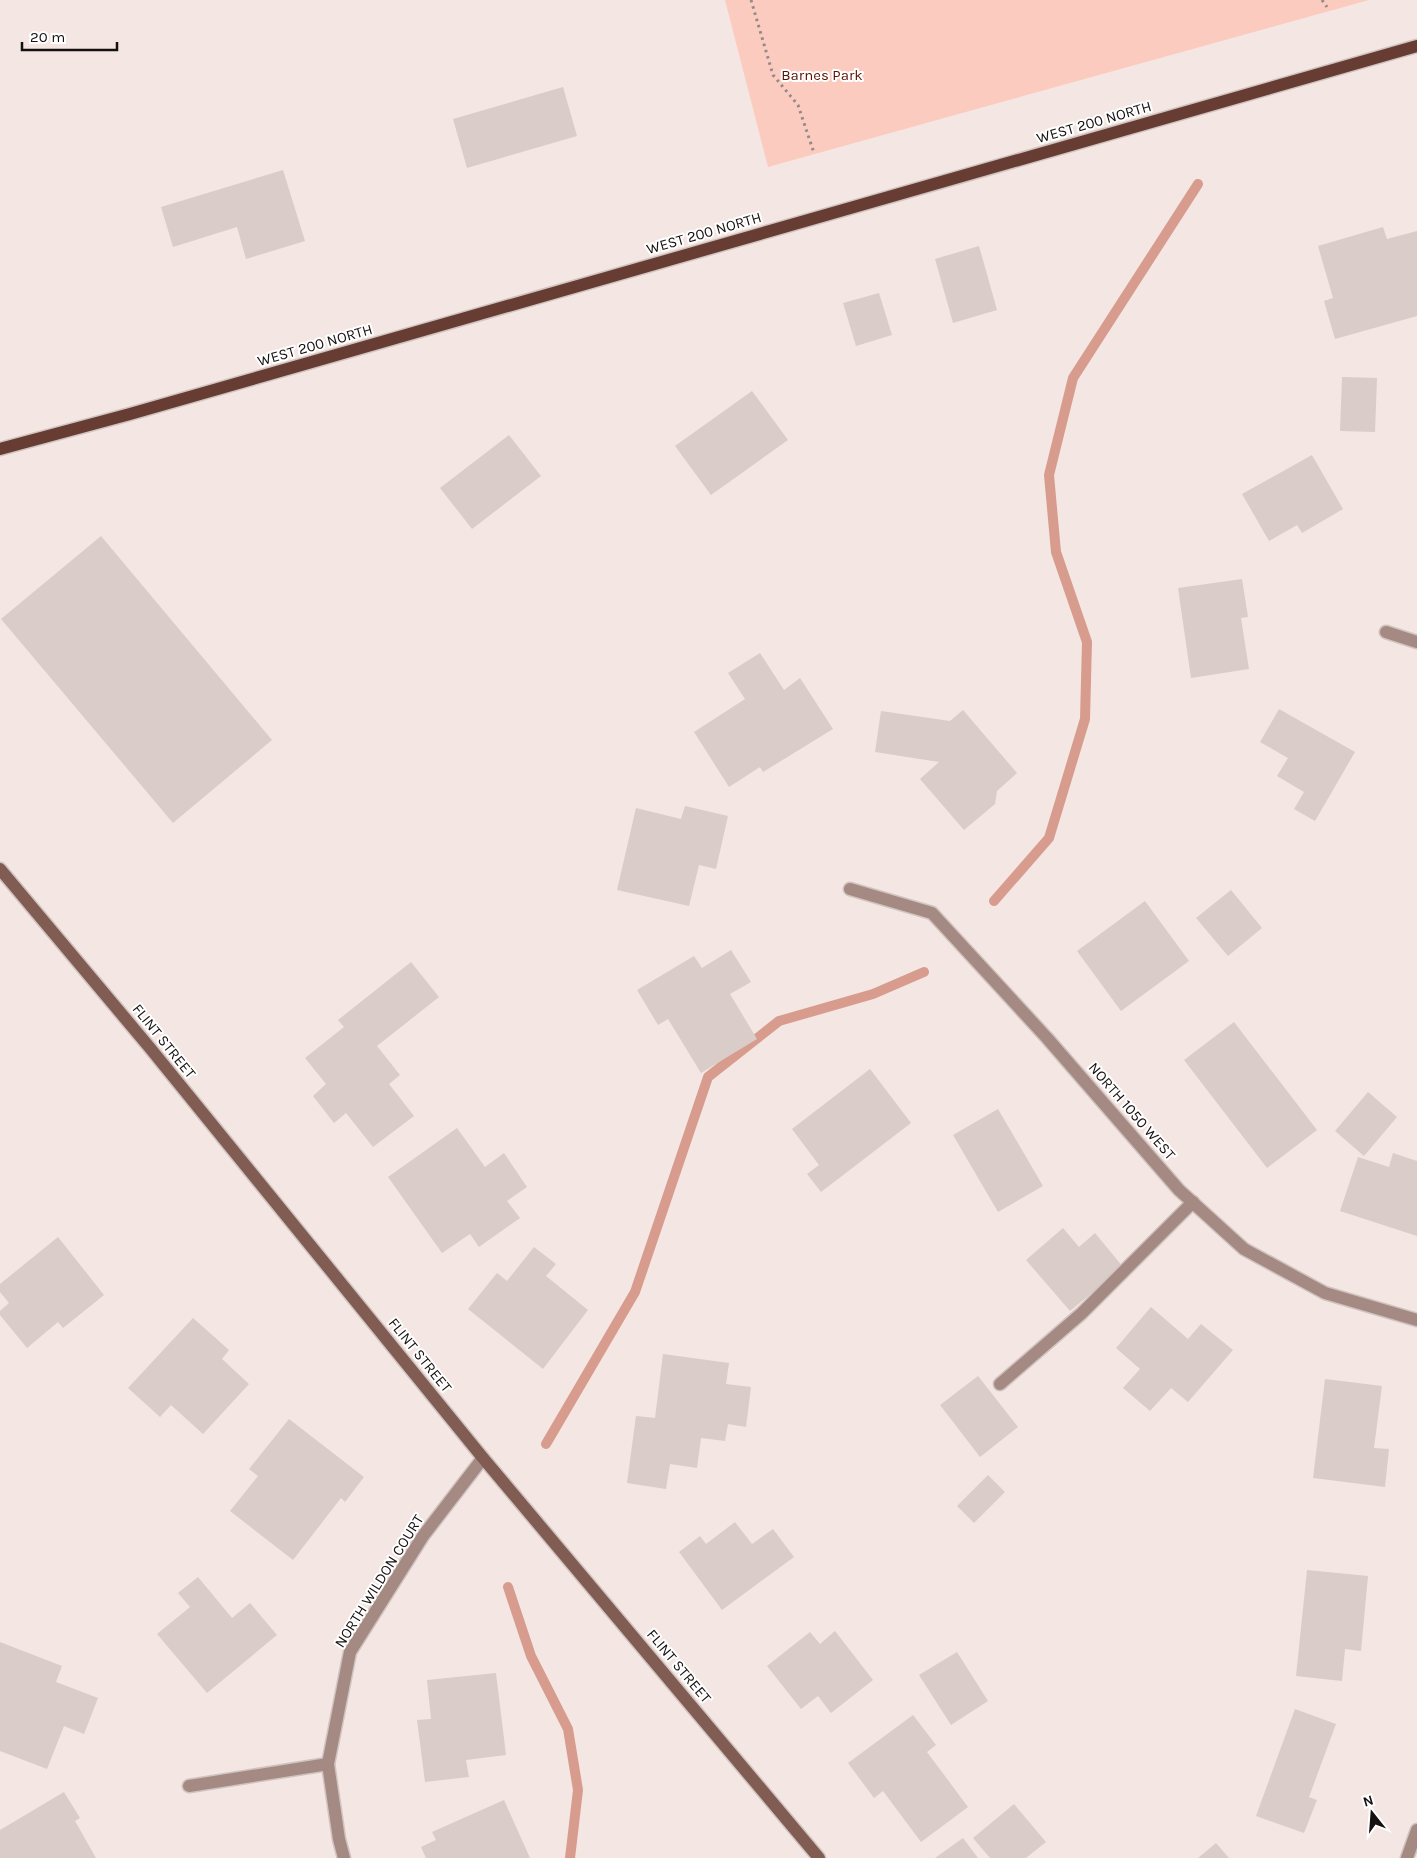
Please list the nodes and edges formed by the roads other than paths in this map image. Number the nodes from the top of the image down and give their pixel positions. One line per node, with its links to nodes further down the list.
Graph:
1 (1417, 46): 2 (main road, WEST 200 NORTH)
2 (0, 449)
3 (1386, 632): 4 (street)
4 (1417, 642)
5 (0, 869): 10 (main road, FLINT STREET)
6 (850, 889): 7 (street, NORTH 1050 WEST)
7 (1193, 1202): 8 (street, NORTH 1050 WEST); 9 (street)
8 (1417, 1320)
9 (1000, 1384)
10 (483, 1458): 11 (street, NORTH WILDON COURT); 15 (main road, FLINT STREET)
11 (328, 1764): 12 (street); 14 (street, NORTH WILDON COURT)
12 (189, 1786)
13 (1417, 1830): 16 (street)
14 (344, 1858)
15 (819, 1858)
16 (1407, 1858)

